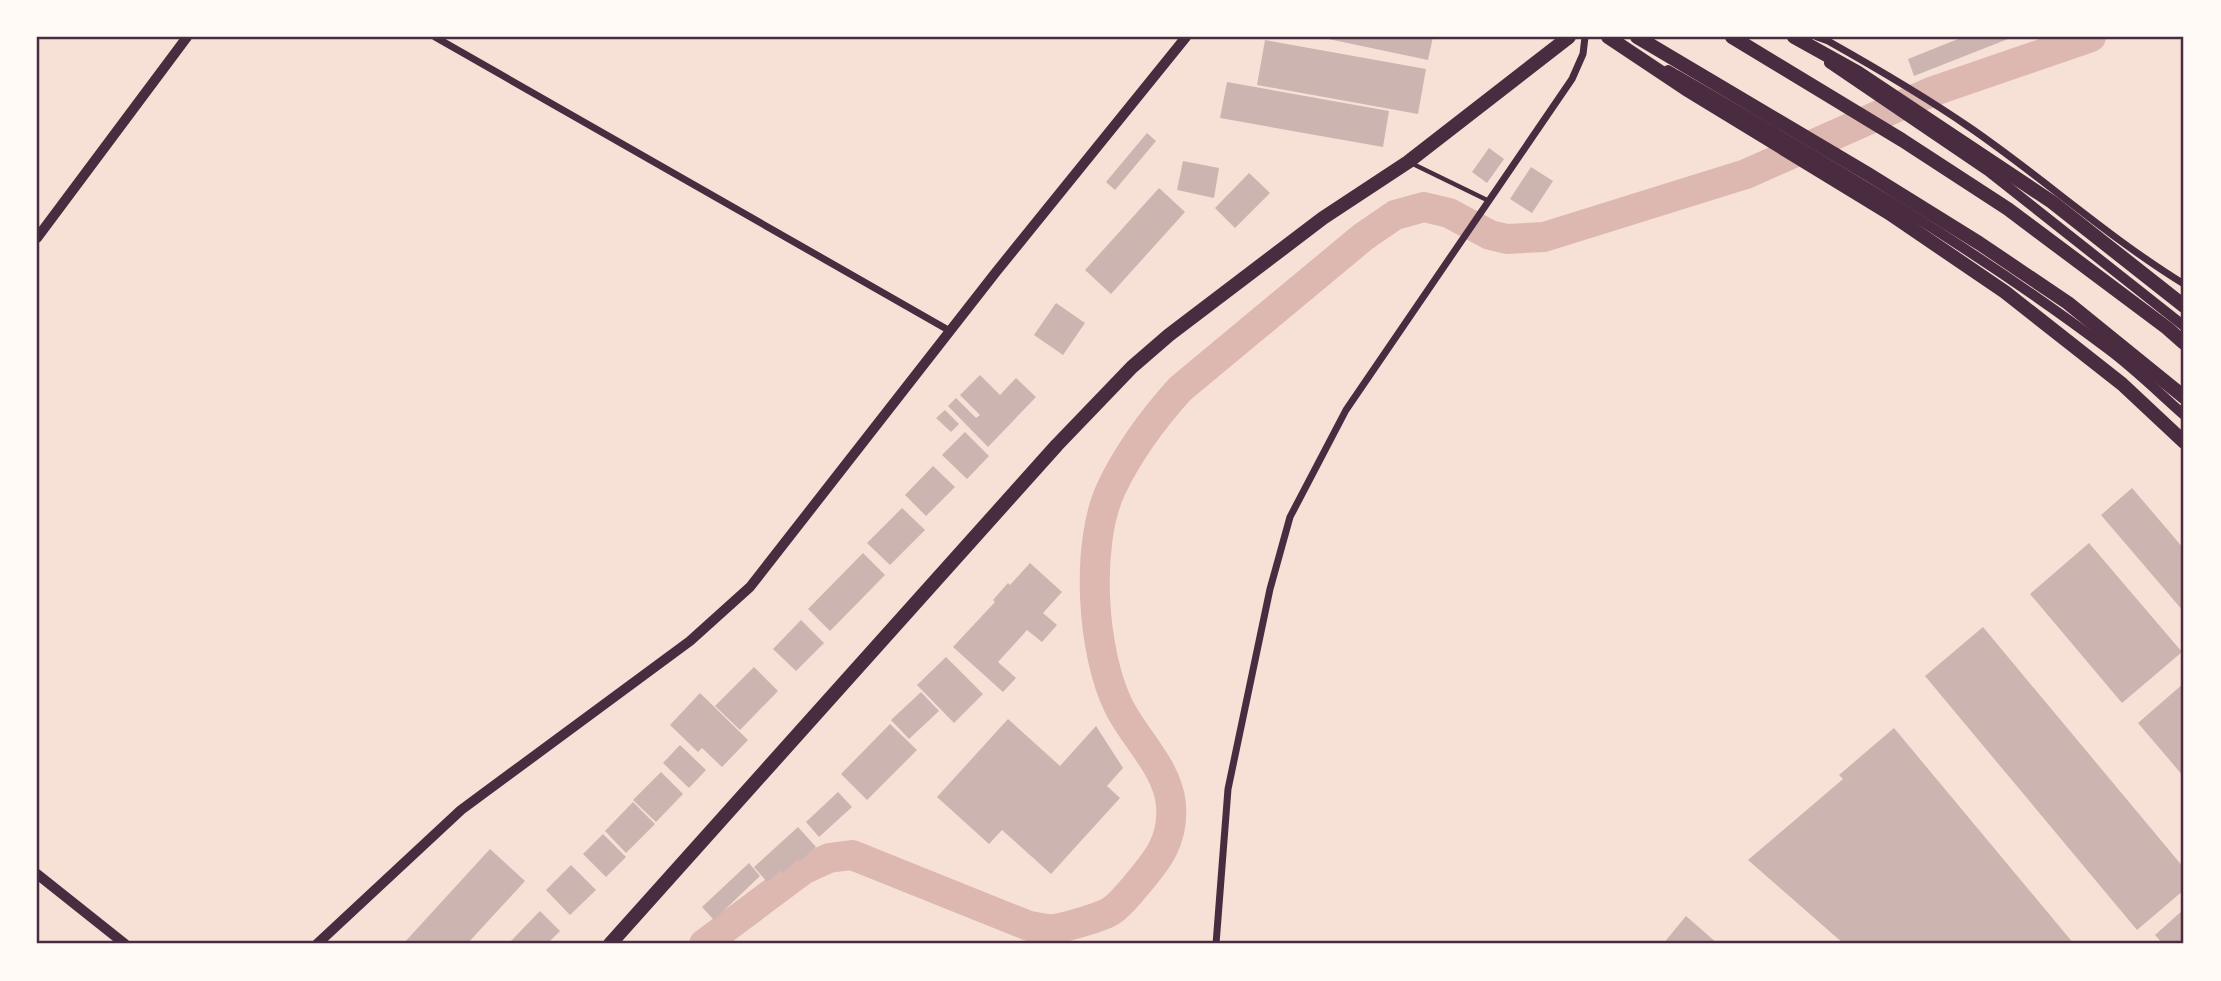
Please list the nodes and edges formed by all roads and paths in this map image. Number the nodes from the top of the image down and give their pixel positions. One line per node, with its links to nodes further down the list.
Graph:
1 (187, 37): 15 (street)
2 (435, 37): 19 (street)
3 (1186, 37): 19 (street)
4 (1569, 37): 13 (main road)
5 (1585, 37): 14 (street)
6 (1609, 37): 12 (main road)
7 (1637, 37): 21 (main road)
8 (1732, 37): 20 (main road)
9 (1788, 37): 18 (street)
10 (1794, 37): 17 (main road)
11 (1817, 37): 16 (street)
12 (1772, 136): 22 (street); 23 (main road)
13 (1408, 162): 14 (lane); 27 (main road)
14 (1488, 200): 28 (street)
15 (37, 238)
16 (2184, 284)
17 (2184, 306)
18 (2184, 326)
19 (950, 331): 26 (street)
20 (2184, 343)
21 (2184, 397)
22 (2184, 415)
23 (2184, 442)
24 (37, 874): 25 (street)
25 (125, 944)
26 (317, 944)
27 (610, 944)
28 (1216, 944)

